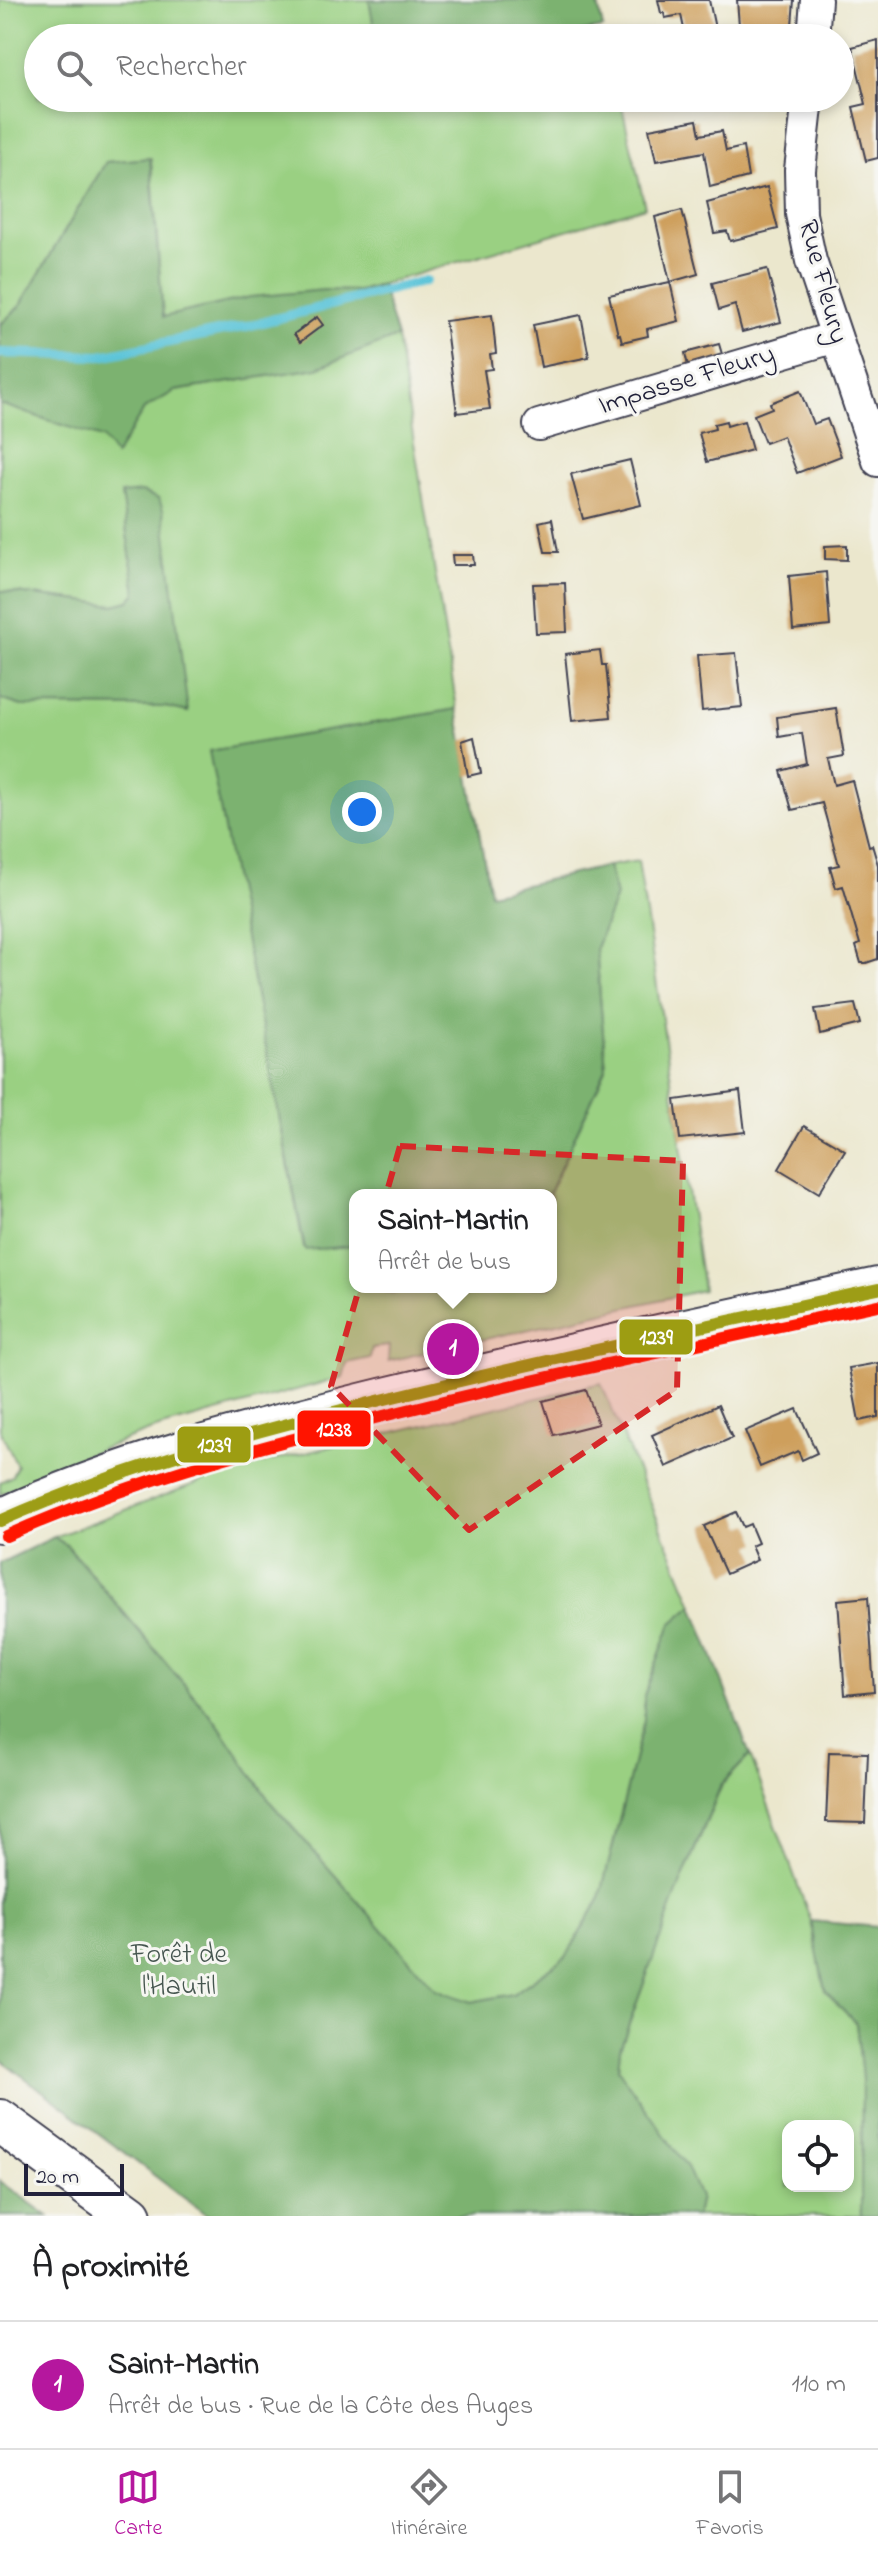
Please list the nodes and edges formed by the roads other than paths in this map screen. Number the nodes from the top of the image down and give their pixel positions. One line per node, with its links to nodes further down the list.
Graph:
1 (816, 0): 2 (street)
2 (814, 24)
3 (806, 112): 4 (street, Rue Fleury)
4 (836, 337): 5 (street, Impasse Fleury); 6 (street, Rue Fleury)
5 (539, 425)
6 (878, 461)
7 (878, 1289): 8 (street)
8 (0, 1521)
9 (0, 2121): 10 (street)
10 (130, 2216)

